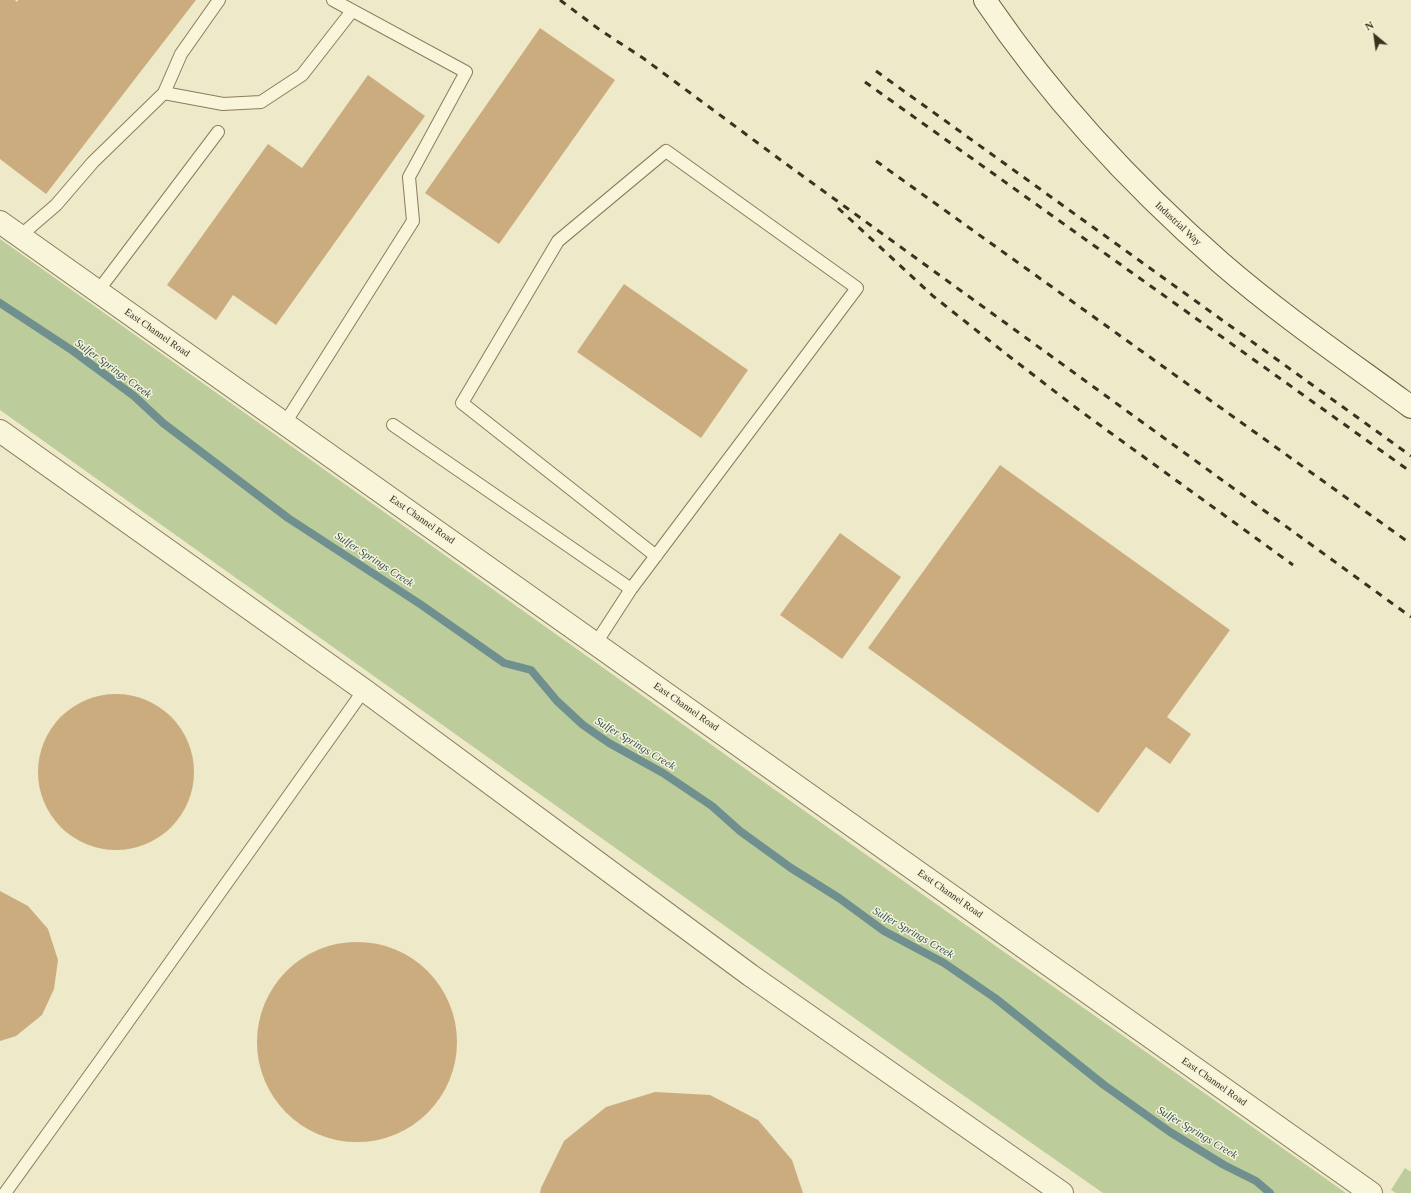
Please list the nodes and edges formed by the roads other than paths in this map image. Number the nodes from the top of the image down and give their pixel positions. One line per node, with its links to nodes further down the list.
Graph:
1 (219, 0): 5 (lane)
2 (333, 0): 4 (lane)
3 (985, 0): 10 (street, Industrial Way)
4 (352, 11): 5 (lane); 11 (lane)
5 (164, 93): 8 (lane)
6 (218, 132): 9 (lane)
7 (0, 222): 8 (street, East Channel Road)
8 (20, 236): 9 (street, East Channel Road)
9 (98, 291): 11 (street, East Channel Road)
10 (1411, 407)
11 (285, 424): 16 (street, East Channel Road)
12 (393, 425): 15 (lane)
13 (0, 430): 17 (street)
14 (656, 556): 14 (lane); 15 (lane)
15 (632, 589): 16 (lane)
16 (596, 643): 20 (street, East Channel Road)
17 (364, 690): 18 (lane); 19 (street)
18 (5, 1193)
19 (1062, 1193)
20 (1371, 1193)

